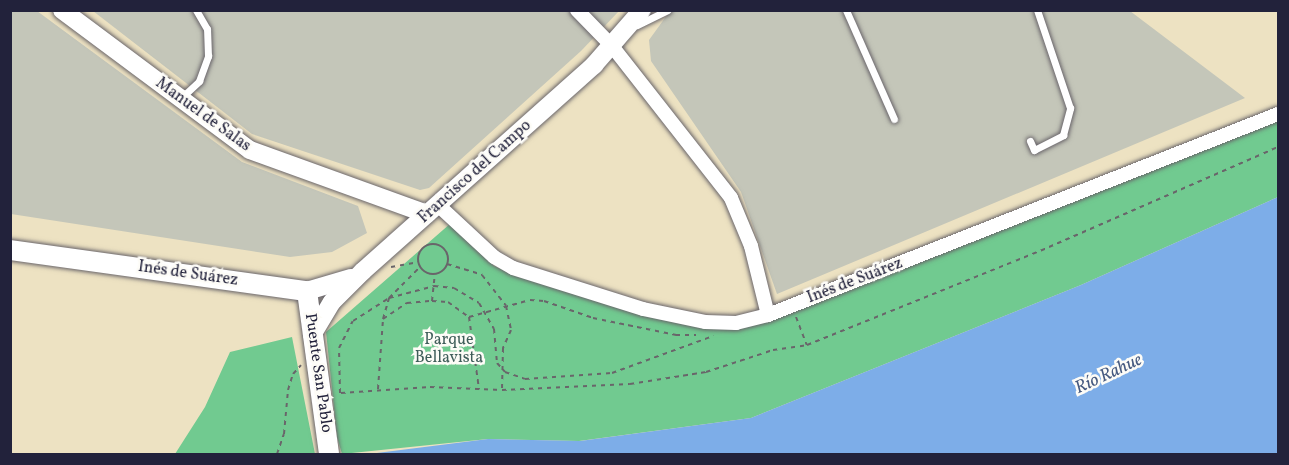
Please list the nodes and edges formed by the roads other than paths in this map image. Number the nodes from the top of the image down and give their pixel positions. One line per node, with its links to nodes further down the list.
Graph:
1 (62, 10): 10 (street, Manuel de Salas)
2 (196, 10): 10 (lane)
3 (577, 10): 9 (street)
4 (642, 10): 8 (street, Francisco del Campo)
5 (668, 10): 8 (lane)
6 (846, 10): 12 (lane)
7 (1037, 10): 13 (lane)
8 (627, 30): 9 (street, Francisco del Campo)
9 (612, 46): 14 (street, Francisco del Campo); 18 (street)
10 (179, 99): 14 (street, Manuel de Salas)
11 (1278, 114): 18 (street, Inés de Suárez)
12 (894, 119)
13 (1030, 141)
14 (433, 210): 16 (street, Francisco del Campo); 18 (street, Inés de Suárez)
15 (10, 250): 17 (main road, Inés de Suárez)
16 (363, 271): 17 (street, Inés de Suárez); 19 (street, Francisco del Campo)
17 (307, 291): 19 (main road, Puente San Pablo)
18 (768, 315)
19 (312, 336): 20 (main road, Puente San Pablo)
20 (329, 454)

